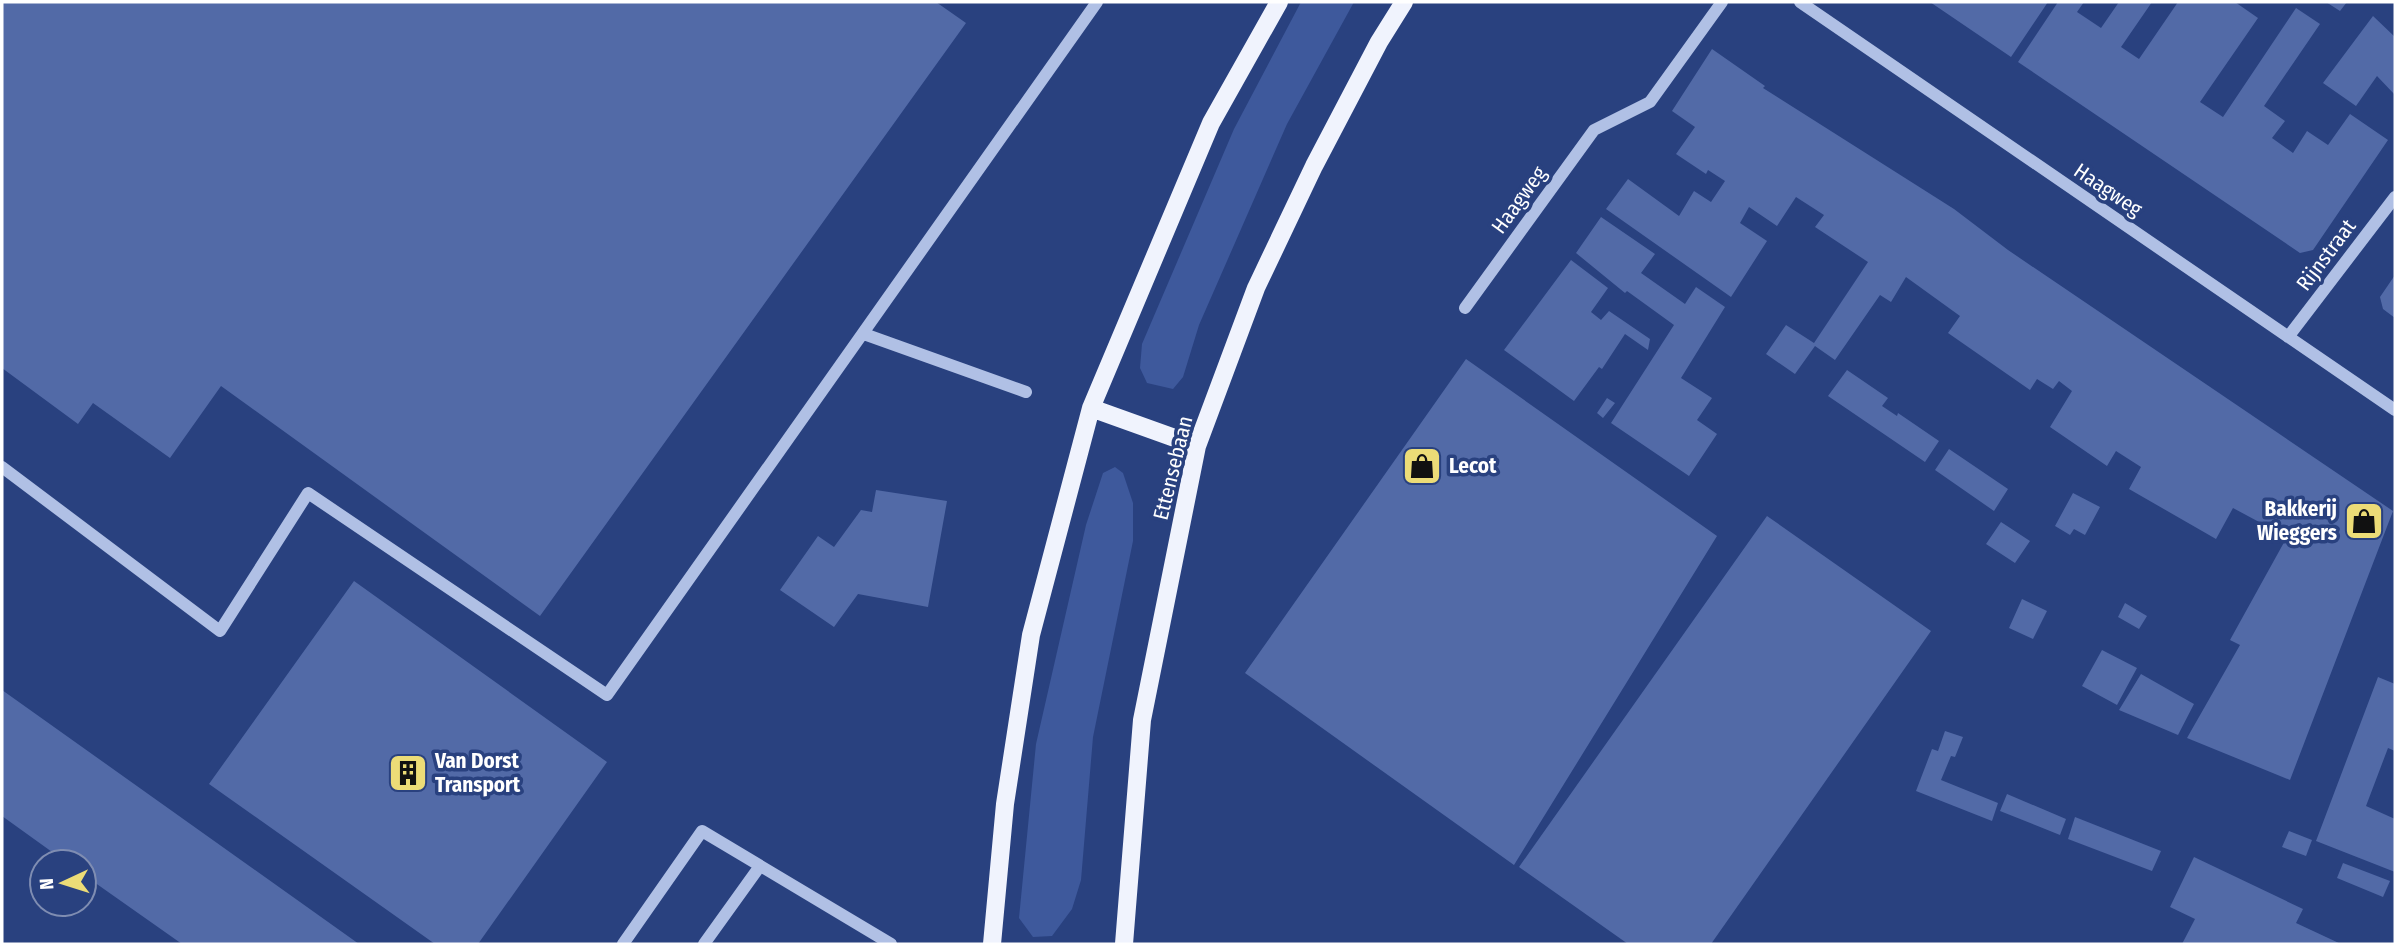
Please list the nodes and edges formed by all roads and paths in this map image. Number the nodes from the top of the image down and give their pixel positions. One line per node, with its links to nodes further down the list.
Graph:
1 (1097, 2): 8 (street)
2 (1279, 2): 11 (main road)
3 (1404, 2): 13 (main road, Ettensebaan)
4 (1722, 2): 7 (street, Haagweg)
5 (1800, 2): 9 (street, Haagweg)
6 (2395, 197): 9 (street, Rijnstraat)
7 (1465, 308)
8 (864, 334): 10 (street); 14 (street)
9 (2288, 337): 12 (street, Haagweg)
10 (1026, 392)
11 (1091, 408): 13 (main road); 19 (main road)
12 (2395, 410)
13 (1198, 446): 20 (main road, Ettensebaan)
14 (2, 467)
15 (760, 866): 16 (street); 17 (street); 18 (street)
16 (623, 944)
17 (704, 944)
18 (891, 944)
19 (992, 944)
20 (1124, 944)

